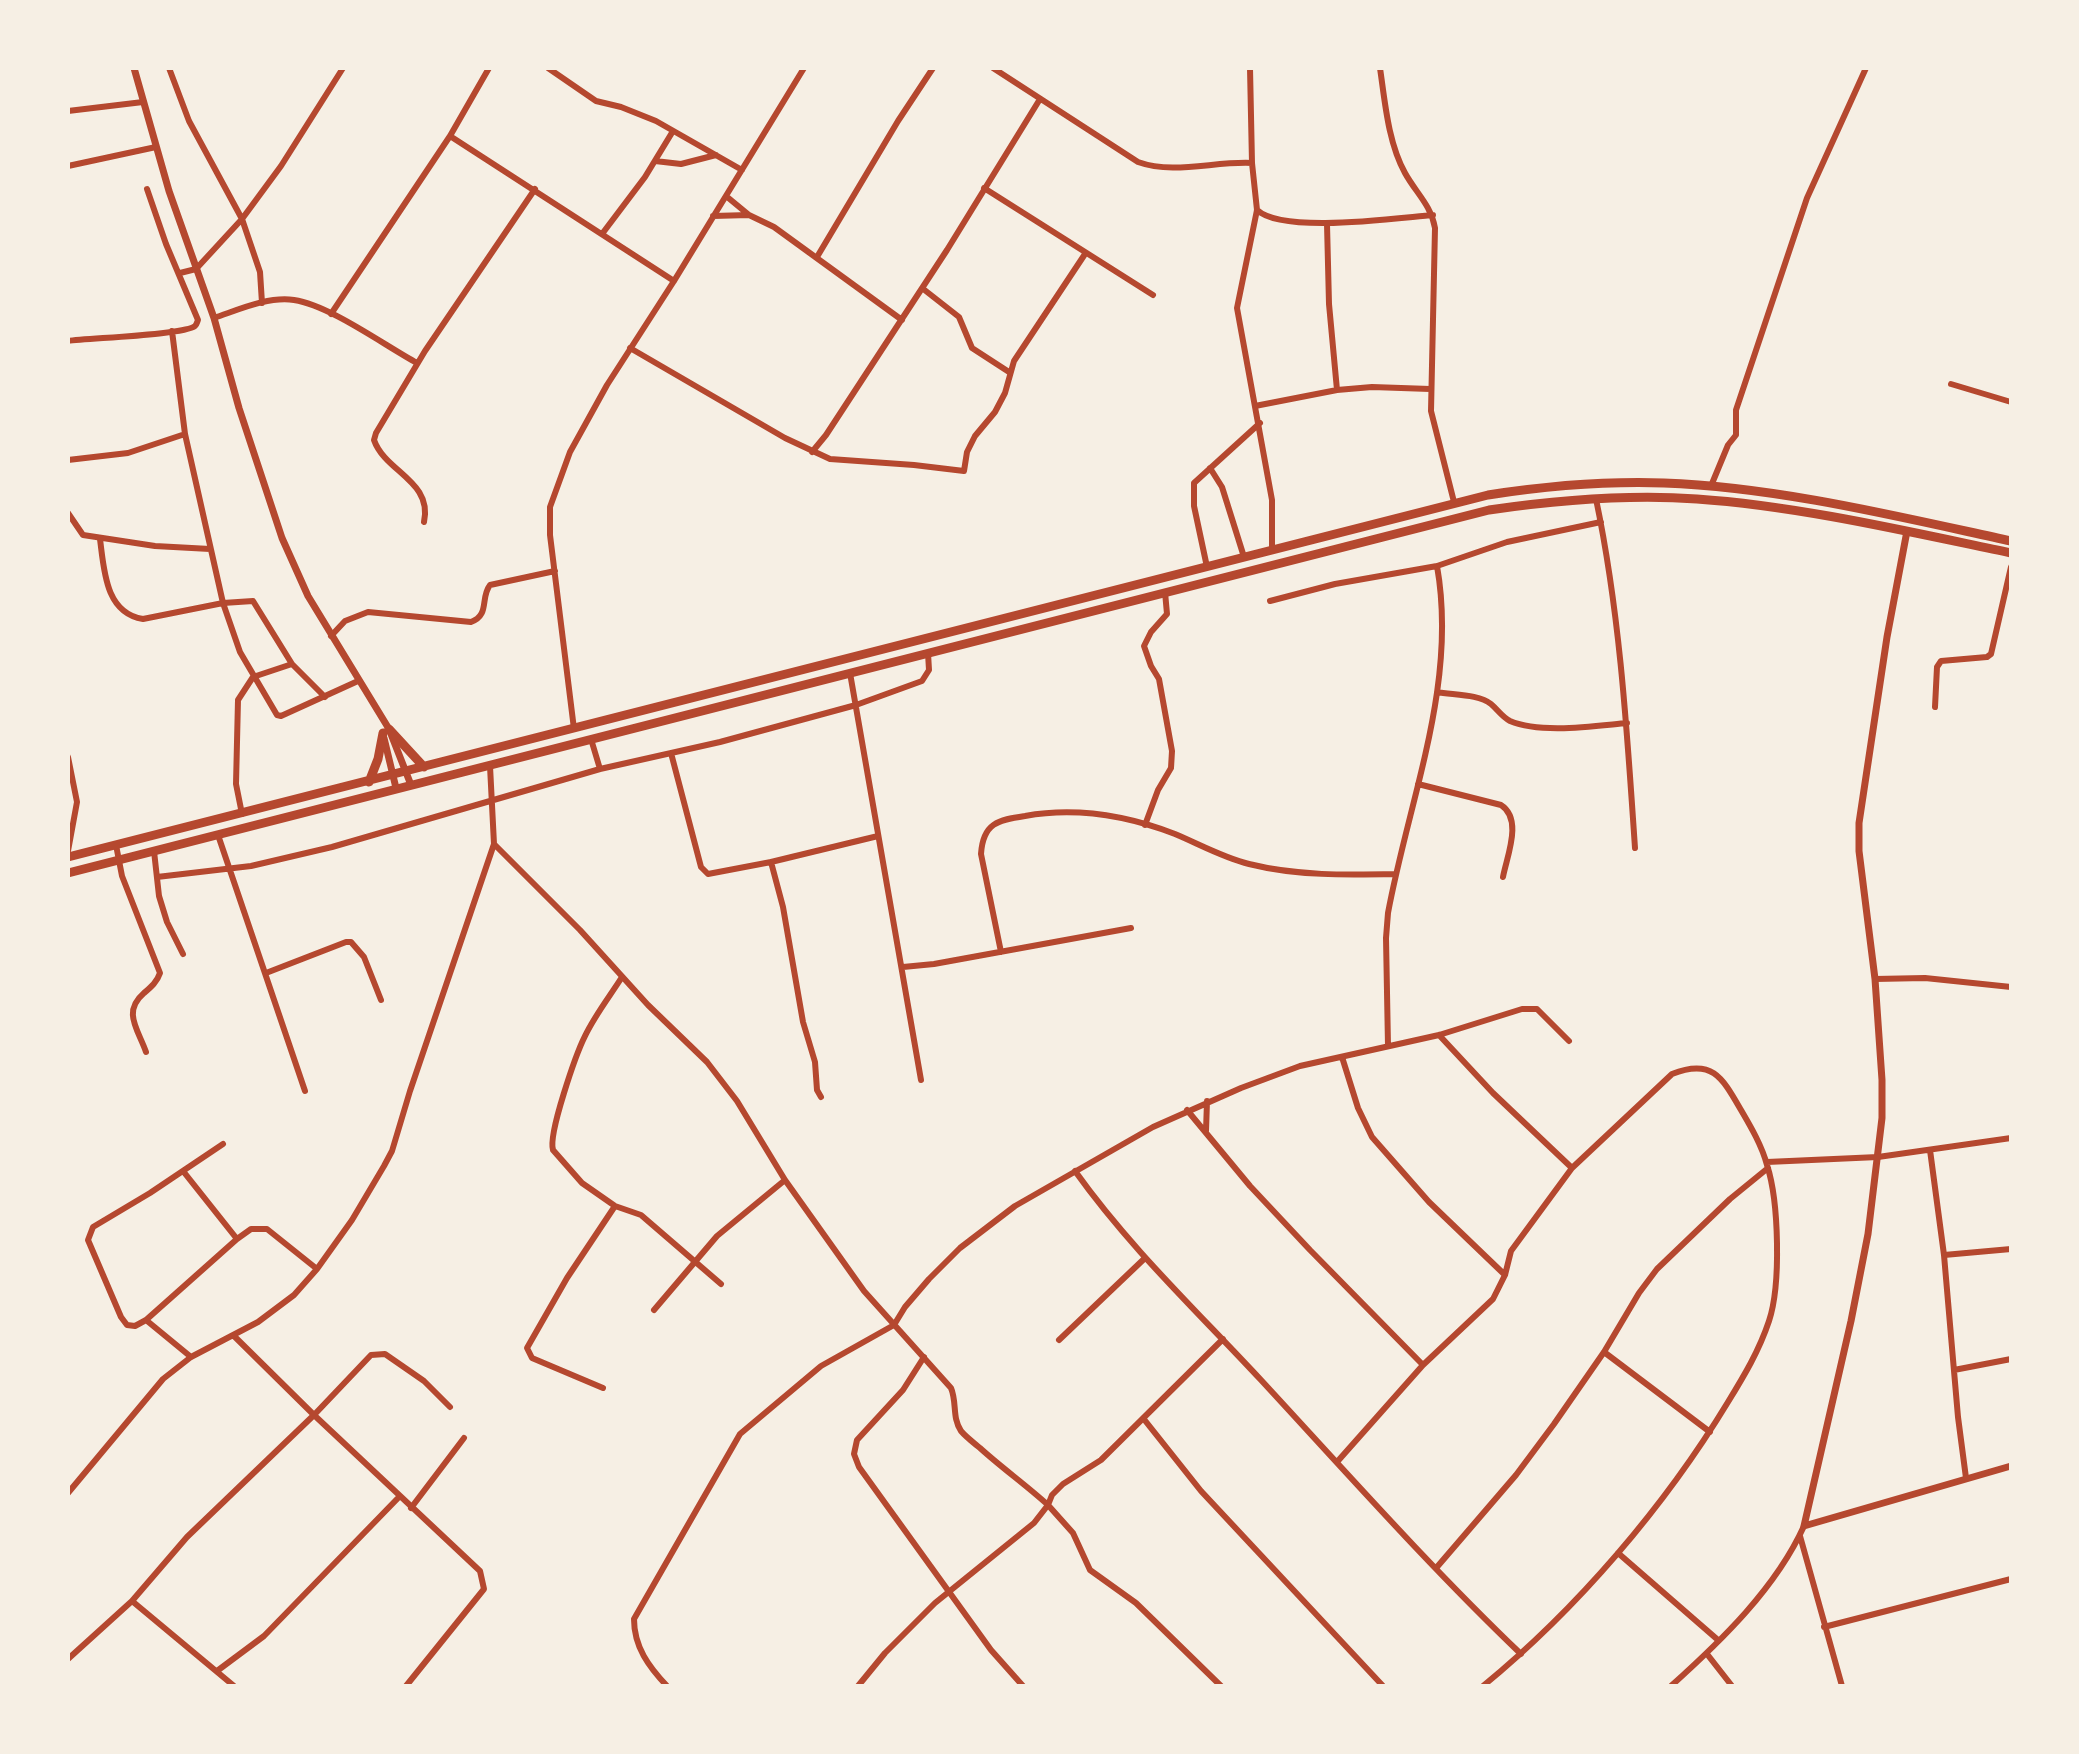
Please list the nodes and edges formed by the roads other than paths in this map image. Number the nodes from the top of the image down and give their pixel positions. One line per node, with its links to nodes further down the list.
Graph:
1 (134, 68): 13 (street)
2 (169, 68): 31 (street)
3 (343, 68): 31 (street)
4 (489, 68): 16 (street)
5 (548, 68): 15 (street)
6 (933, 68): 35 (street)
7 (993, 68): 12 (street)
8 (1250, 68): 20 (street)
9 (1380, 68): 29 (street)
10 (1866, 68): 60 (street)
11 (801, 69): 22 (street)
12 (1040, 99): 20 (street); 23 (street)
13 (143, 102): 14 (street); 17 (street)
14 (68, 111)
15 (673, 131): 18 (street); 19 (street)
16 (450, 136): 25 (street); 42 (street)
17 (156, 147): 21 (street); 36 (street)
18 (716, 155): 19 (street); 22 (street)
19 (655, 161): 33 (street)
20 (1252, 163): 27 (street)
21 (68, 166)
22 (742, 170): 26 (street)
23 (984, 188): 34 (street); 39 (street)
24 (147, 189): 37 (street)
25 (535, 189): 33 (street); 48 (street)
26 (726, 196): 28 (street); 30 (street)
27 (1257, 210): 32 (street); 54 (street)
28 (749, 215): 30 (street); 35 (street)
29 (1433, 215): 32 (street); 51 (street)
30 (713, 216): 38 (street)
31 (242, 219): 36 (street); 41 (street)
32 (1327, 224): 52 (street)
33 (602, 234): 38 (street)
34 (1085, 254): 40 (street); 49 (street)
35 (817, 257): 44 (street)
36 (196, 269): 37 (street); 43 (street)
37 (180, 273): 45 (street)
38 (674, 281): 47 (street)
39 (922, 288): 44 (street); 49 (street)
40 (1153, 295)
41 (262, 303): 42 (street); 43 (street)
42 (331, 314): 48 (street)
43 (214, 318): 84 (street)
44 (902, 320): 57 (street)
45 (172, 331): 46 (street); 56 (street)
46 (68, 341)
47 (630, 348): 57 (street); 78 (street)
48 (417, 363): 66 (street)
49 (1009, 372): 57 (street)
50 (1951, 384): 53 (street)
51 (1430, 389): 52 (street); 62 (street)
52 (1337, 390): 54 (street)
53 (2011, 402)
54 (1255, 406): 55 (street)
55 (1260, 423): 59 (street); 72 (street)
56 (185, 434): 58 (street); 71 (street)
57 (812, 452)
58 (68, 460)
59 (1210, 468): 74 (street); 76 (street)
60 (1711, 486): 62 (main road); 63 (main road)
61 (1596, 499): 65 (main road); 67 (street); 79 (main road)
62 (1454, 502): 72 (main road)
63 (1850, 508): 65 (main road); 70 (main road)
64 (68, 513): 69 (street)
65 (1848, 521): 68 (main road)
66 (424, 522)
67 (1601, 522): 75 (street); 94 (street)
68 (1907, 531): 73 (main road); 133 (street)
69 (100, 539): 71 (street); 81 (street)
70 (2011, 541)
71 (210, 549): 81 (street)
72 (1272, 550): 74 (main road)
73 (2011, 553)
74 (1244, 557): 76 (main road)
75 (1437, 566): 80 (street); 90 (street)
76 (1207, 567): 82 (main road)
77 (2011, 567): 93 (street)
78 (555, 571): 84 (street); 95 (street)
79 (1165, 592): 83 (main road); 111 (street)
80 (1270, 601)
81 (223, 603): 86 (street); 88 (street)
82 (1049, 607): 83 (main road); 95 (main road)
83 (1053, 621): 85 (main road)
84 (331, 636): 89 (street)
85 (928, 653): 87 (main road); 92 (street)
86 (292, 664): 88 (street); 91 (street)
87 (850, 673): 92 (street); 97 (main road)
88 (253, 677): 91 (street); 110 (street)
89 (358, 681): 91 (street); 96 (street)
90 (1437, 692): 94 (street); 106 (street)
91 (325, 697)
92 (856, 705): 98 (street); 113 (street)
93 (1935, 707)
94 (1627, 723): 116 (street)
95 (574, 729): 101 (main road)
96 (386, 731): 101 (main road); 103 (street); 104 (street); 105 (main road)
97 (591, 739): 100 (main road); 102 (street)
98 (671, 753): 102 (street); 121 (street)
99 (68, 757): 117 (street)
100 (490, 766): 107 (main road); 109 (street)
101 (424, 767): 103 (main road)
102 (600, 769): 109 (street)
103 (406, 772): 104 (main road); 107 (street)
104 (392, 776): 105 (main road); 108 (street)
105 (369, 782): 110 (main road)
106 (1418, 784): 124 (street); 126 (street)
107 (411, 785): 108 (main road)
108 (396, 788): 112 (main road)
109 (492, 800): 114 (street); 122 (street)
110 (242, 814): 115 (main road)
111 (1145, 825): 124 (street); 128 (street)
112 (218, 835): 118 (main road); 122 (street)
113 (878, 836): 121 (street); 130 (street)
114 (494, 844): 132 (street); 162 (street)
115 (116, 845): 119 (main road); 120 (street)
116 (1635, 848)
117 (68, 851)
118 (154, 851): 120 (main road); 125 (street)
119 (68, 857)
120 (119, 860): 123 (main road); 139 (street)
121 (771, 862): 143 (street)
122 (229, 870): 125 (street); 131 (street)
123 (68, 873)
124 (1395, 874): 138 (street)
125 (157, 877): 129 (street)
126 (1503, 877)
127 (1131, 928): 128 (street)
128 (1001, 952): 130 (street)
129 (183, 954)
130 (903, 967): 141 (street)
131 (266, 973): 135 (street); 142 (street)
132 (622, 977): 155 (street); 156 (street)
133 (1875, 979): 134 (street); 150 (street)
134 (2011, 987)
135 (381, 1000)
136 (1439, 1035): 137 (street); 138 (street); 152 (street)
137 (1569, 1041)
138 (1388, 1046): 140 (street)
139 (146, 1052)
140 (1342, 1057): 144 (street); 163 (street)
141 (921, 1080)
142 (305, 1091)
143 (821, 1097)
144 (1207, 1101): 145 (street); 146 (street)
145 (1187, 1110): 146 (street); 154 (street)
146 (1206, 1131): 175 (street)
147 (2011, 1138): 149 (street)
148 (223, 1144): 153 (street)
149 (1930, 1150): 150 (street); 159 (street)
150 (1878, 1157): 151 (street); 190 (street)
151 (1768, 1165): 152 (street); 171 (street); 181 (street)
152 (1572, 1168): 163 (street)
153 (183, 1171): 157 (street); 166 (street)
154 (1075, 1171): 160 (street); 167 (street)
155 (785, 1180): 161 (street); 167 (street)
156 (615, 1206): 161 (street); 177 (street)
157 (237, 1239): 162 (street); 166 (street)
158 (2011, 1249): 159 (street)
159 (1944, 1255): 176 (street)
160 (1144, 1259): 169 (street); 170 (street)
161 (694, 1260): 164 (street); 165 (street)
162 (317, 1269): 168 (street)
163 (1505, 1275): 175 (street)
164 (721, 1284)
165 (654, 1310)
166 (146, 1320): 172 (street)
167 (894, 1325): 173 (street); 206 (street)
168 (234, 1336): 172 (street); 179 (street)
169 (1223, 1339): 180 (street); 183 (street)
170 (1059, 1340)
171 (1604, 1352): 181 (street); 193 (street)
172 (191, 1357): 186 (street)
173 (924, 1357): 188 (street); 195 (street)
174 (2011, 1359): 176 (street)
175 (1423, 1365): 183 (street)
176 (1954, 1370): 185 (street)
177 (603, 1388)
178 (450, 1407): 179 (street)
179 (314, 1415): 187 (street); 196 (street)
180 (1143, 1418): 188 (street); 209 (street)
181 (1710, 1432): 192 (street)
182 (464, 1438): 189 (street)
183 (1337, 1462): 193 (street)
184 (2011, 1466): 185 (street)
185 (1966, 1478): 190 (street)
186 (68, 1493)
187 (400, 1496): 189 (street); 202 (street)
188 (1048, 1505): 195 (street); 208 (street)
189 (411, 1508): 205 (street)
190 (1804, 1526): 191 (street)
191 (1800, 1536): 197 (street); 198 (street)
192 (1618, 1553): 198 (street); 199 (street)
193 (1437, 1567): 199 (street)
194 (2011, 1579): 197 (street)
195 (948, 1591): 203 (street); 207 (street)
196 (132, 1601): 201 (street); 202 (street)
197 (1824, 1627): 213 (street)
198 (1718, 1640): 200 (street)
199 (1521, 1654): 210 (street)
200 (1707, 1654): 211 (street); 212 (street)
201 (68, 1659)
202 (217, 1671): 204 (street)
203 (861, 1685)
204 (234, 1686)
205 (406, 1686)
206 (667, 1686)
207 (1023, 1686)
208 (1221, 1686)
209 (1383, 1686)
210 (1483, 1686)
211 (1671, 1686)
212 (1732, 1686)
213 (1842, 1686)

